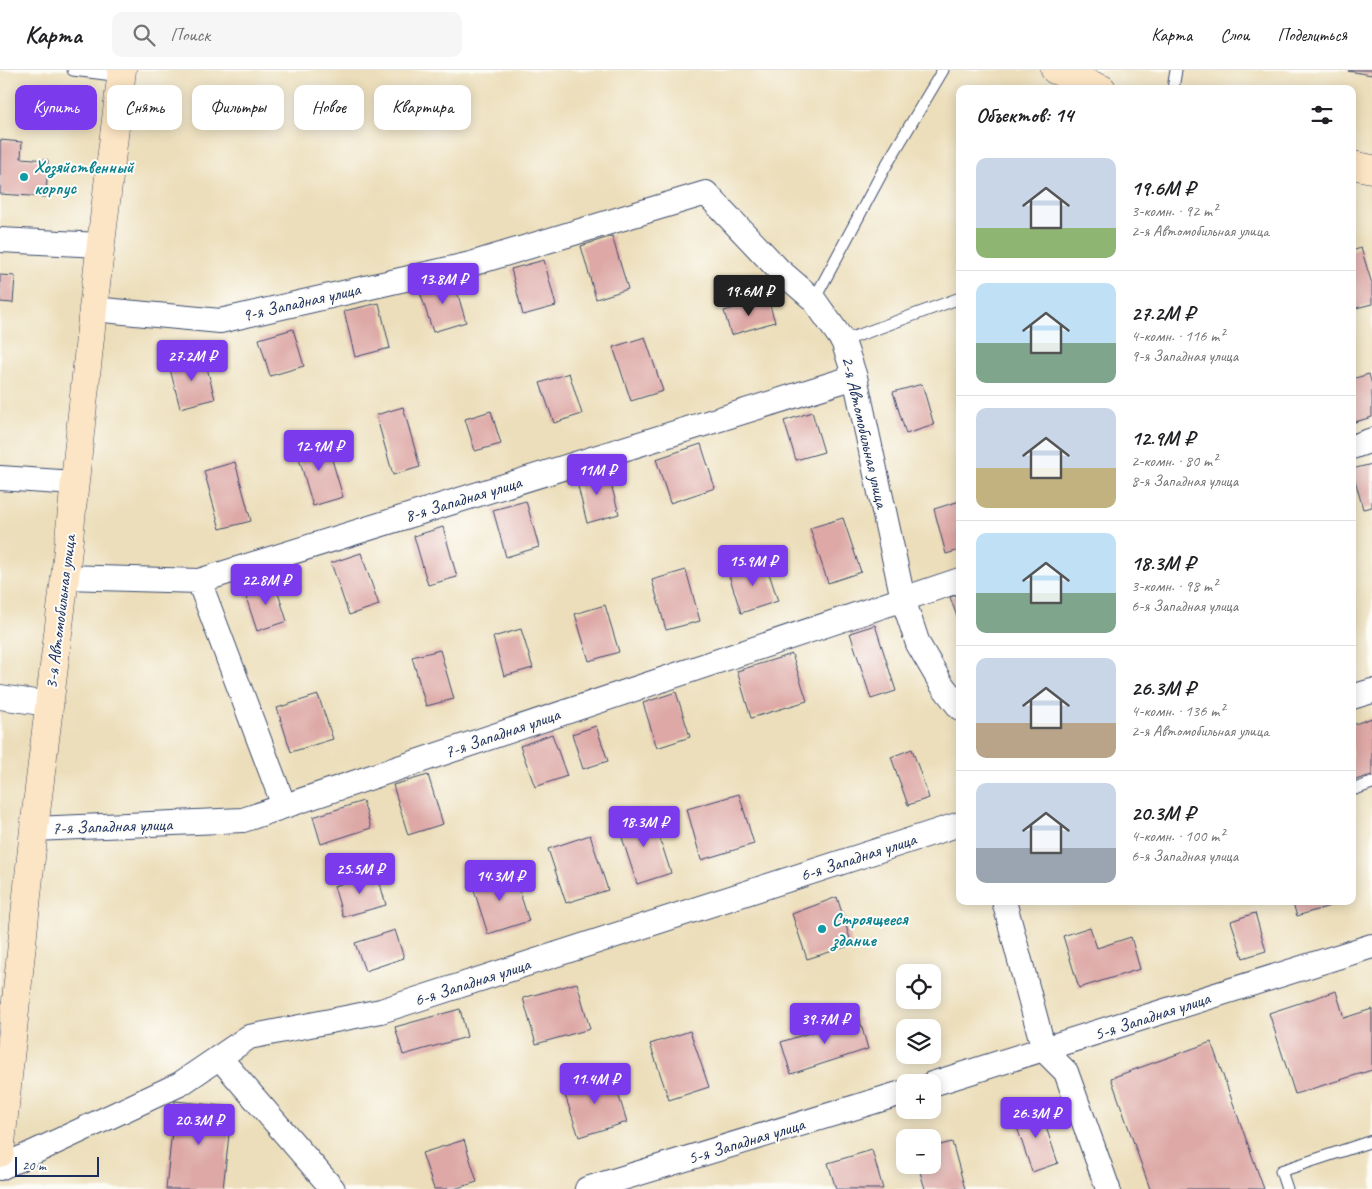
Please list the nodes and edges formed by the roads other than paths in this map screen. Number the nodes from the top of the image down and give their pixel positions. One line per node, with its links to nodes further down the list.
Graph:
1 (73, 70): 5 (lane)
2 (943, 70): 14 (lane)
3 (1055, 70): 6 (street)
4 (1176, 70): 7 (lane)
5 (121, 73): 12 (street, 3-я Автомобильная улица)
6 (1092, 85)
7 (1174, 85)
8 (1356, 166): 9 (street)
9 (1372, 169)
10 (706, 193): 14 (street, 2-я Автомобильная улица); 15 (street, 9-я Западная улица)
11 (0, 240): 12 (street)
12 (100, 246): 15 (street, 3-я Автомобильная улица)
13 (956, 299): 16 (lane)
14 (814, 300): 16 (street, 2-я Автомобильная улица)
15 (93, 309): 21 (street, 3-я Автомобильная улица)
16 (843, 341): 17 (street, 2-я Автомобильная улица)
17 (855, 376): 23 (street, 8-я Западная улица); 25 (street, 2-я Автомобильная улица)
18 (1372, 440): 19 (street)
19 (1356, 446)
20 (0, 478): 21 (street)
21 (75, 483): 22 (street, 3-я Автомобильная улица)
22 (65, 577): 23 (street, 8-я Западная улица); 30 (street, 3-я Автомобильная улица)
23 (199, 581): 33 (street)
24 (956, 581): 25 (street, 7-я Западная улица)
25 (903, 599): 29 (street, 2-я Автомобильная улица); 33 (street, 7-я Западная улица)
26 (1372, 691): 27 (street)
27 (1356, 696)
28 (0, 697): 30 (street)
29 (956, 703)
30 (49, 704): 35 (street, 3-я Автомобильная улица)
31 (1372, 783): 32 (lane)
32 (1356, 789)
33 (284, 806): 35 (street, 7-я Западная улица)
34 (956, 825): 39 (street, 6-я Западная улица)
35 (34, 829): 41 (street, 3-я Автомобильная улица)
36 (1005, 905): 38 (street)
37 (1372, 946): 38 (street, 5-я Западная улица)
38 (1044, 1050): 40 (street, 5-я Западная улица); 48 (street)
39 (219, 1057): 45 (street, 6-я Западная улица); 46 (street)
40 (941, 1081)
41 (3, 1083): 44 (street, 3-я Автомобильная улица)
42 (896, 1095): 47 (street, 5-я Западная улица)
43 (1372, 1140): 49 (lane)
44 (0, 1153)
45 (0, 1168)
46 (334, 1189)
47 (587, 1189)
48 (1108, 1189)
49 (1287, 1189)

